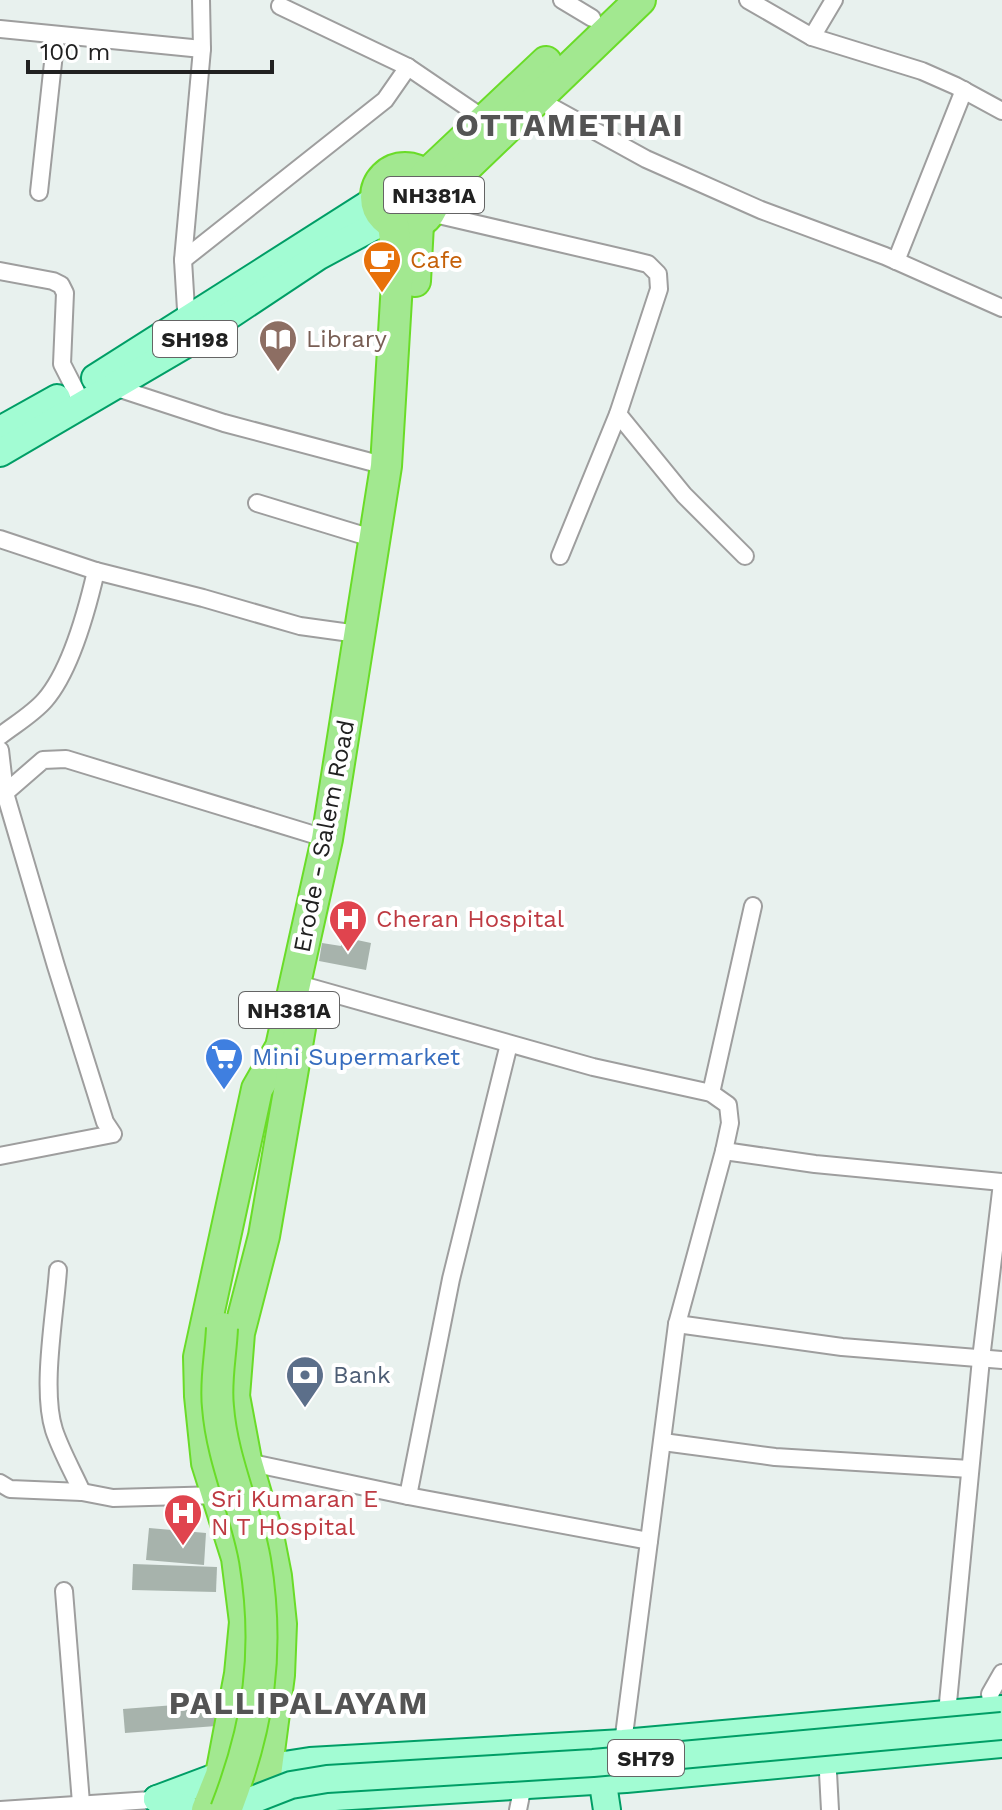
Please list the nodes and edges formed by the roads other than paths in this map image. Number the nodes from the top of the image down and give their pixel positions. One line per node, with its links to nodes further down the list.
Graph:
1 (201, 0): 11 (street)
2 (562, 0): 7 (street)
3 (640, 0): 14 (highway, NH381A)
4 (748, 0): 10 (street)
5 (834, 0): 10 (street)
6 (280, 6): 12 (street)
7 (601, 9): 16 (highway, NH381A)
8 (0, 29): 9 (street)
9 (56, 35): 11 (street); 17 (street)
10 (812, 37): 13 (street)
11 (202, 49): 19 (street)
12 (408, 67): 16 (street); 19 (street)
13 (964, 90): 15 (street); 20 (street)
14 (537, 99): 18 (highway, NH381A); 20 (street)
15 (1002, 111)
16 (483, 118): 18 (highway, NH381A)
17 (39, 192)
18 (402, 209): 23 (main road, SH198); 26 (street); 29 (highway, Erode - Salem Road / NH381A); 36 (highway, Erode - Salem Road / NH381A)
19 (183, 260): 23 (street)
20 (896, 261): 22 (street)
21 (0, 271): 25 (street)
22 (1002, 308)
23 (188, 332): 24 (main road, SH198); 25 (main road, SH198)
24 (114, 387): 25 (main road, SH198); 29 (street)
25 (78, 396): 27 (main road, SH198); 28 (main road, SH198)
26 (618, 414): 33 (street); 34 (street)
27 (0, 430)
28 (0, 453)
29 (386, 466): 32 (highway, Erode - Salem Road / NH381A)
30 (257, 503): 32 (street)
31 (0, 539): 35 (street)
32 (375, 539): 36 (highway, Erode - Salem Road / NH381A)
33 (560, 556)
34 (745, 556)
35 (96, 571): 36 (street); 37 (street)
36 (367, 635): 40 (highway, Erode - Salem Road / NH381A)
37 (0, 736)
38 (0, 750): 39 (street)
39 (5, 793): 40 (street); 47 (street)
40 (332, 840): 42 (highway, Erode - Salem Road / NH381A)
41 (753, 906): 45 (street)
42 (301, 985): 43 (street); 44 (highway, Erode - Salem Road / NH381A); 54 (highway, Erode - Salem Road / NH381A)
43 (509, 1044): 45 (street); 61 (street)
44 (281, 1047): 55 (highway, Erode - Salem Road / NH381A); 75 (highway, bridge)
45 (711, 1093): 46 (street)
46 (724, 1151): 48 (street); 50 (street)
47 (0, 1156)
48 (1002, 1183): 51 (street)
49 (58, 1270): 58 (street)
50 (677, 1324): 51 (street); 53 (street)
51 (981, 1359): 52 (street); 56 (street)
52 (1002, 1360)
53 (663, 1442): 56 (street); 62 (street)
54 (246, 1460): 55 (street); 59 (highway, Erode - Salem Road / NH381A); 61 (street)
55 (207, 1463): 60 (highway, Erode - Salem Road / NH381A)
56 (970, 1469): 65 (street)
57 (0, 1483): 58 (street)
58 (82, 1492): 60 (street)
59 (255, 1493): 60 (street); 70 (highway, Erode - Salem Road / NH381A)
60 (217, 1496): 75 (highway, Erode - Salem Road / NH381A)
61 (408, 1496): 62 (street)
62 (649, 1541): 68 (street)
63 (64, 1591): 74 (street)
64 (1002, 1673): 67 (street)
65 (947, 1713): 66 (main road); 67 (main road)
66 (825, 1725): 68 (main road); 69 (street)
67 (1000, 1730): 69 (main road); 70 (main road, SH79, bridge)
68 (611, 1744): 70 (main road); 71 (main road)
69 (827, 1760): 71 (main road); 76 (street)
70 (279, 1777): 75 (main road); 75 (main road, bridge); 78 (highway, Erode - Salem Road / NH381A)
71 (602, 1781): 72 (main road); 80 (main road)
72 (520, 1797): 79 (main road)
73 (157, 1799): 74 (street); 75 (main road); 75 (main road)
74 (81, 1803): 77 (street)
75 (215, 1803)
76 (826, 1809)
77 (0, 1810)
78 (253, 1810)
79 (265, 1810)
80 (607, 1810)

